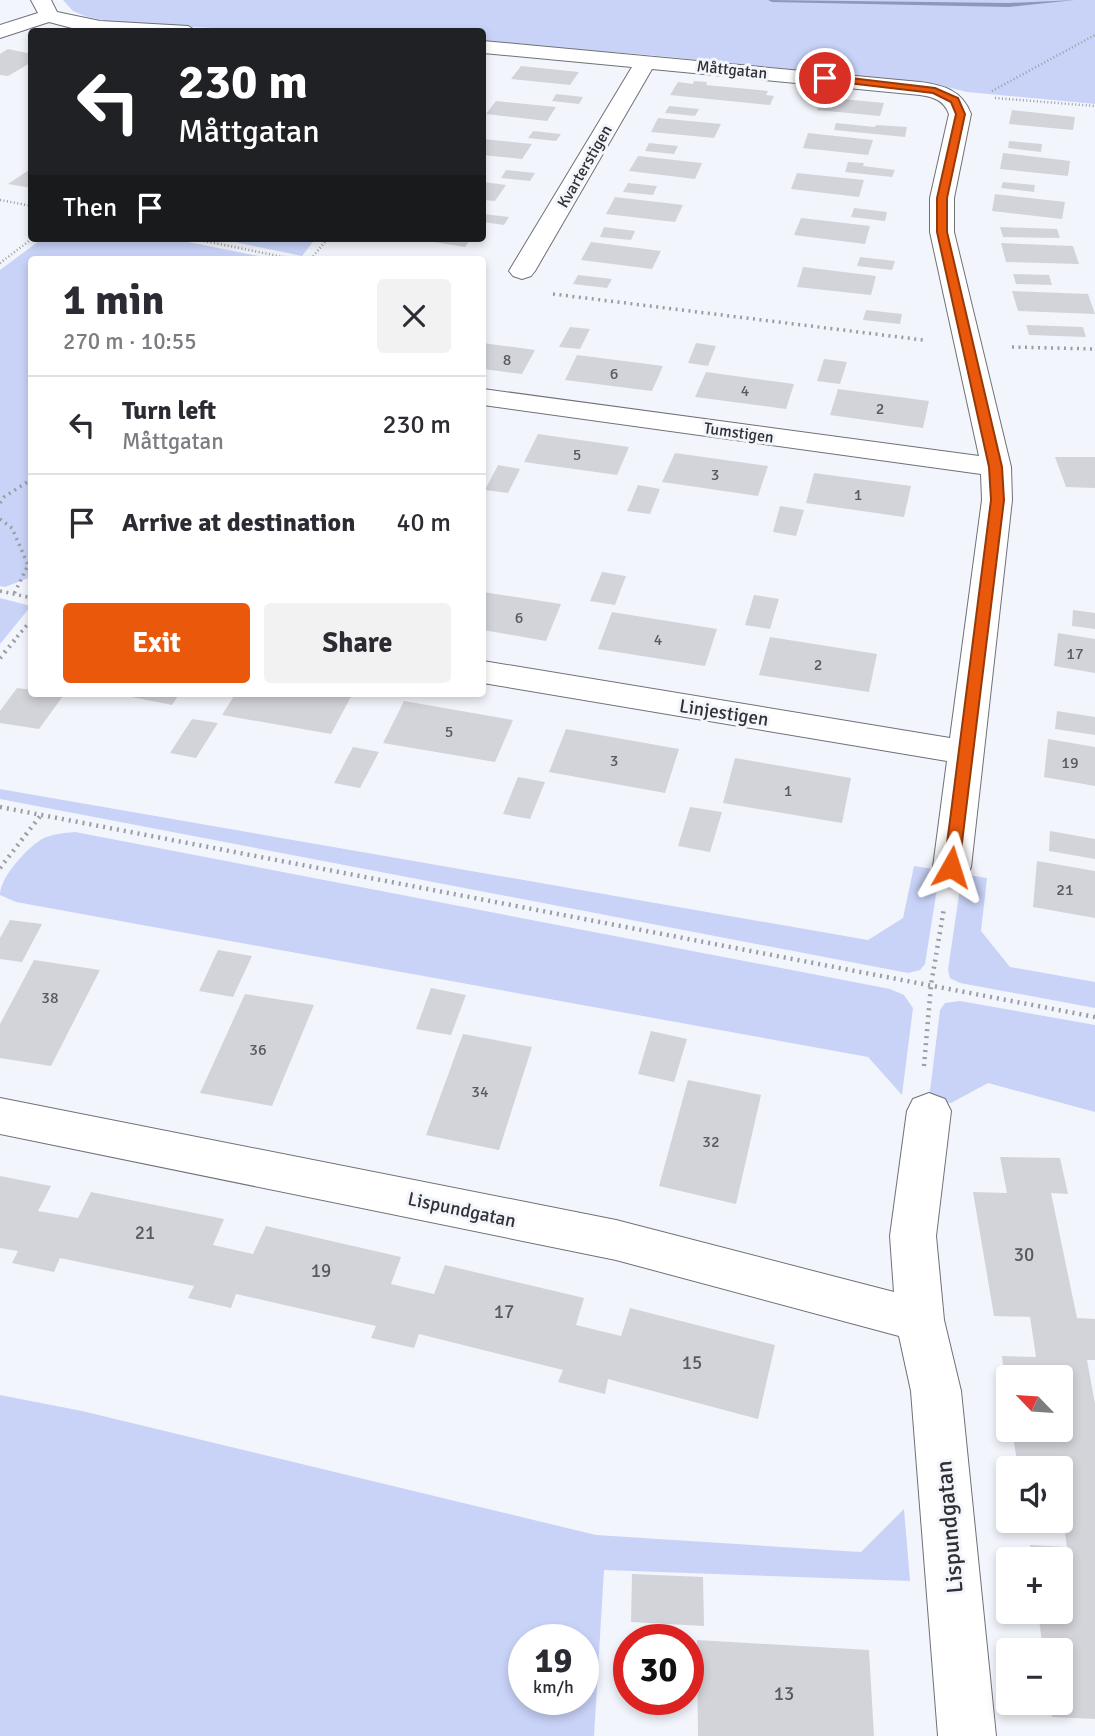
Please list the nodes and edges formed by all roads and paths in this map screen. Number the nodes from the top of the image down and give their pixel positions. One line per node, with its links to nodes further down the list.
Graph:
1 (45, 8): 2 (street); 3 (street)
2 (122, 28)
3 (0, 32)
4 (1095, 35): 7 (path)
5 (486, 47): 6 (street, Måttgatan)
6 (646, 61): 16 (street, Kvarterstigen); 18 (street, Måttgatan)
7 (1095, 106)
8 (0, 200): 9 (path)
9 (28, 205)
10 (28, 242): 15 (path)
11 (210, 242): 13 (path)
12 (325, 242): 14 (path)
13 (278, 256)
14 (314, 256)
15 (0, 263)
16 (522, 271)
17 (553, 293): 18 (path)
18 (968, 346): 19 (path); 21 (street, Måttgatan)
19 (1095, 349)
20 (486, 397): 21 (street, Tumstigen)
21 (996, 467): 31 (street, Måttgatan)
22 (28, 482): 23 (path)
23 (0, 503)
24 (0, 519): 26 (path)
25 (0, 591): 26 (path)
26 (14, 594): 27 (path)
27 (28, 597)
28 (28, 625): 29 (path)
29 (0, 659)
30 (486, 672): 31 (street, Linjestigen)
31 (964, 752): 34 (street, Måttgatan)
32 (0, 807): 33 (path)
33 (41, 815): 35 (path); 36 (path)
34 (951, 867): 36 (path)
35 (0, 868)
36 (931, 985): 37 (path); 38 (path)
37 (1095, 1017)
38 (929, 1111): 40 (street, Lispundgatan)
39 (0, 1116): 40 (street, Lispundgatan)
40 (920, 1320): 41 (street, Lispundgatan)
41 (967, 1736)

